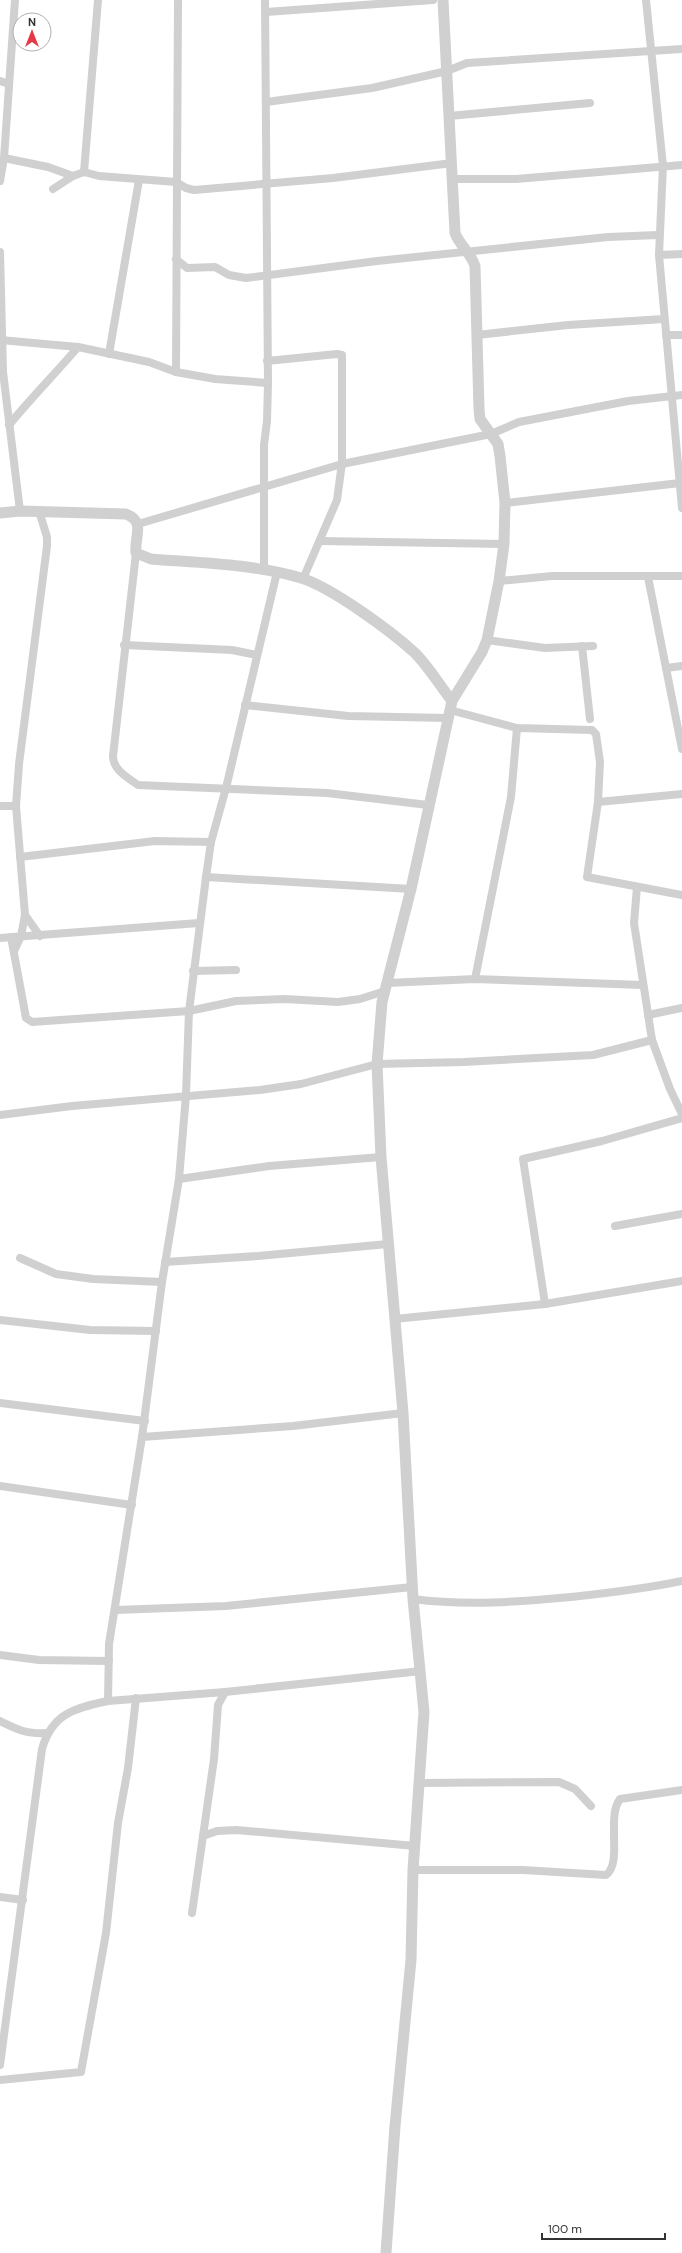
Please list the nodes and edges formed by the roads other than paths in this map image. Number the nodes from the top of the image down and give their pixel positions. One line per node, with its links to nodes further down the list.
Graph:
1 (15, 0): 13 (street)
2 (98, 0): 21 (street)
3 (178, 0): 26 (street)
4 (265, 0): 8 (street)
5 (432, 0): 8 (street)
6 (443, 0): 11 (street)
7 (646, 0): 10 (street)
8 (266, 12): 14 (street)
9 (682, 49): 10 (street)
10 (652, 51): 11 (street); 20 (street)
11 (447, 71): 14 (street); 16 (street)
12 (0, 81): 13 (street)
13 (9, 84): 17 (street)
14 (266, 102): 27 (street)
15 (590, 103): 16 (street)
16 (449, 116): 18 (street)
17 (4, 158): 22 (street); 25 (street)
18 (452, 163): 23 (street); 27 (street)
19 (682, 165): 20 (street)
20 (663, 166): 23 (street); 29 (street)
21 (84, 172): 22 (street); 24 (street)
22 (73, 176): 28 (street)
23 (452, 179): 30 (street)
24 (139, 180): 26 (street); 42 (street)
25 (0, 181)
26 (176, 182): 27 (street); 34 (street)
27 (266, 184): 35 (street)
28 (53, 189)
29 (658, 235): 30 (street); 33 (street)
30 (469, 251): 35 (street); 37 (street)
31 (0, 252): 40 (street)
32 (682, 254): 33 (street)
33 (659, 255): 36 (street)
34 (176, 260): 35 (street); 44 (street)
35 (267, 275): 43 (street)
36 (664, 319): 37 (street); 38 (street)
37 (477, 335): 49 (street)
38 (666, 335): 39 (street); 47 (street)
39 (682, 335)
40 (1, 341): 41 (street); 48 (street)
41 (78, 347): 42 (street); 48 (street)
42 (109, 354): 44 (street)
43 (268, 361): 45 (street); 50 (street)
44 (176, 372): 45 (street)
45 (268, 383): 52 (street)
46 (682, 395): 47 (street)
47 (672, 396): 49 (street); 51 (street)
48 (9, 425): 55 (street)
49 (491, 434): 50 (street); 53 (street)
50 (342, 464): 52 (street); 59 (street)
51 (680, 483): 53 (street); 54 (street)
52 (263, 488): 58 (street); 62 (street)
53 (504, 503): 60 (street)
54 (682, 508)
55 (20, 511): 56 (street); 57 (street)
56 (39, 511): 58 (street); 85 (street)
57 (0, 513)
58 (138, 524): 61 (street)
59 (320, 541): 60 (street); 66 (street)
60 (504, 544): 67 (street)
61 (136, 553): 62 (street); 69 (street)
62 (264, 569): 63 (street)
63 (276, 572): 66 (street); 72 (street)
64 (682, 576): 65 (street)
65 (648, 577): 67 (street); 74 (street)
66 (303, 579): 76 (street)
67 (499, 581): 68 (street)
68 (487, 640): 70 (street); 76 (street)
69 (124, 645): 72 (street); 80 (street)
70 (582, 646): 71 (street); 77 (street)
71 (593, 646)
72 (257, 655): 75 (street)
73 (682, 666): 74 (street)
74 (666, 668): 79 (street)
75 (245, 705): 76 (street); 80 (street)
76 (450, 710): 78 (street); 83 (street)
77 (590, 719)
78 (517, 728): 82 (street); 101 (street)
79 (682, 749)
80 (226, 788): 83 (street); 86 (street)
81 (682, 794): 82 (street)
82 (598, 802): 89 (street)
83 (428, 805): 90 (street)
84 (0, 806): 85 (street)
85 (16, 806): 87 (street)
86 (211, 842): 87 (street); 88 (street)
87 (20, 857): 92 (street)
88 (206, 877): 90 (street); 93 (street)
89 (637, 887): 91 (street); 102 (street)
90 (411, 889): 103 (street)
91 (682, 895)
92 (25, 915): 94 (street); 95 (street)
93 (199, 923): 95 (street); 100 (street)
94 (22, 936): 95 (street); 96 (street); 98 (street)
95 (40, 936)
96 (11, 937): 97 (street); 98 (street)
97 (0, 938)
98 (14, 951): 105 (street)
99 (236, 970): 100 (street)
100 (193, 971): 105 (street)
101 (476, 979): 102 (street); 103 (street)
102 (643, 985): 106 (street)
103 (386, 987): 105 (street); 108 (street)
104 (682, 1008): 106 (street)
105 (189, 1011): 109 (street)
106 (648, 1015): 107 (street)
107 (652, 1040): 108 (street); 110 (street)
108 (378, 1064): 109 (street); 113 (street)
109 (186, 1095): 111 (street); 114 (street)
110 (682, 1114)
111 (0, 1115)
112 (682, 1118): 122 (street)
113 (381, 1157): 114 (street); 117 (street)
114 (179, 1179): 119 (street)
115 (682, 1214): 116 (street)
116 (615, 1226)
117 (388, 1244): 119 (street); 123 (street)
118 (20, 1258): 121 (street)
119 (165, 1262): 121 (street)
120 (682, 1281): 122 (street)
121 (162, 1282): 125 (street)
122 (545, 1304): 123 (street)
123 (394, 1319): 127 (street)
124 (0, 1320): 125 (street)
125 (156, 1331): 128 (street)
126 (0, 1403): 128 (street)
127 (403, 1414): 129 (street); 133 (street)
128 (145, 1421): 129 (street)
129 (142, 1437): 131 (street)
130 (0, 1486): 131 (street)
131 (132, 1505): 135 (street)
132 (682, 1581): 134 (street)
133 (412, 1587): 134 (street); 135 (street)
134 (413, 1599): 138 (street)
135 (115, 1610): 137 (street)
136 (0, 1655): 137 (street)
137 (109, 1661): 142 (street)
138 (421, 1671): 139 (street); 146 (street)
139 (225, 1692): 140 (street); 143 (street)
140 (212, 1694): 141 (street); 143 (street)
141 (136, 1698): 142 (street); 156 (street)
142 (108, 1701): 145 (street)
143 (218, 1705): 149 (street)
144 (0, 1721): 145 (street)
145 (47, 1733): 153 (street)
146 (419, 1783): 148 (street); 150 (street)
147 (682, 1790): 151 (street)
148 (591, 1806)
149 (203, 1836): 150 (street); 154 (street)
150 (414, 1846): 151 (street)
151 (413, 1870): 157 (street)
152 (0, 1897): 153 (street)
153 (23, 1900): 155 (street)
154 (192, 1913)
155 (0, 2065)
156 (0, 2080)
157 (386, 2253)

